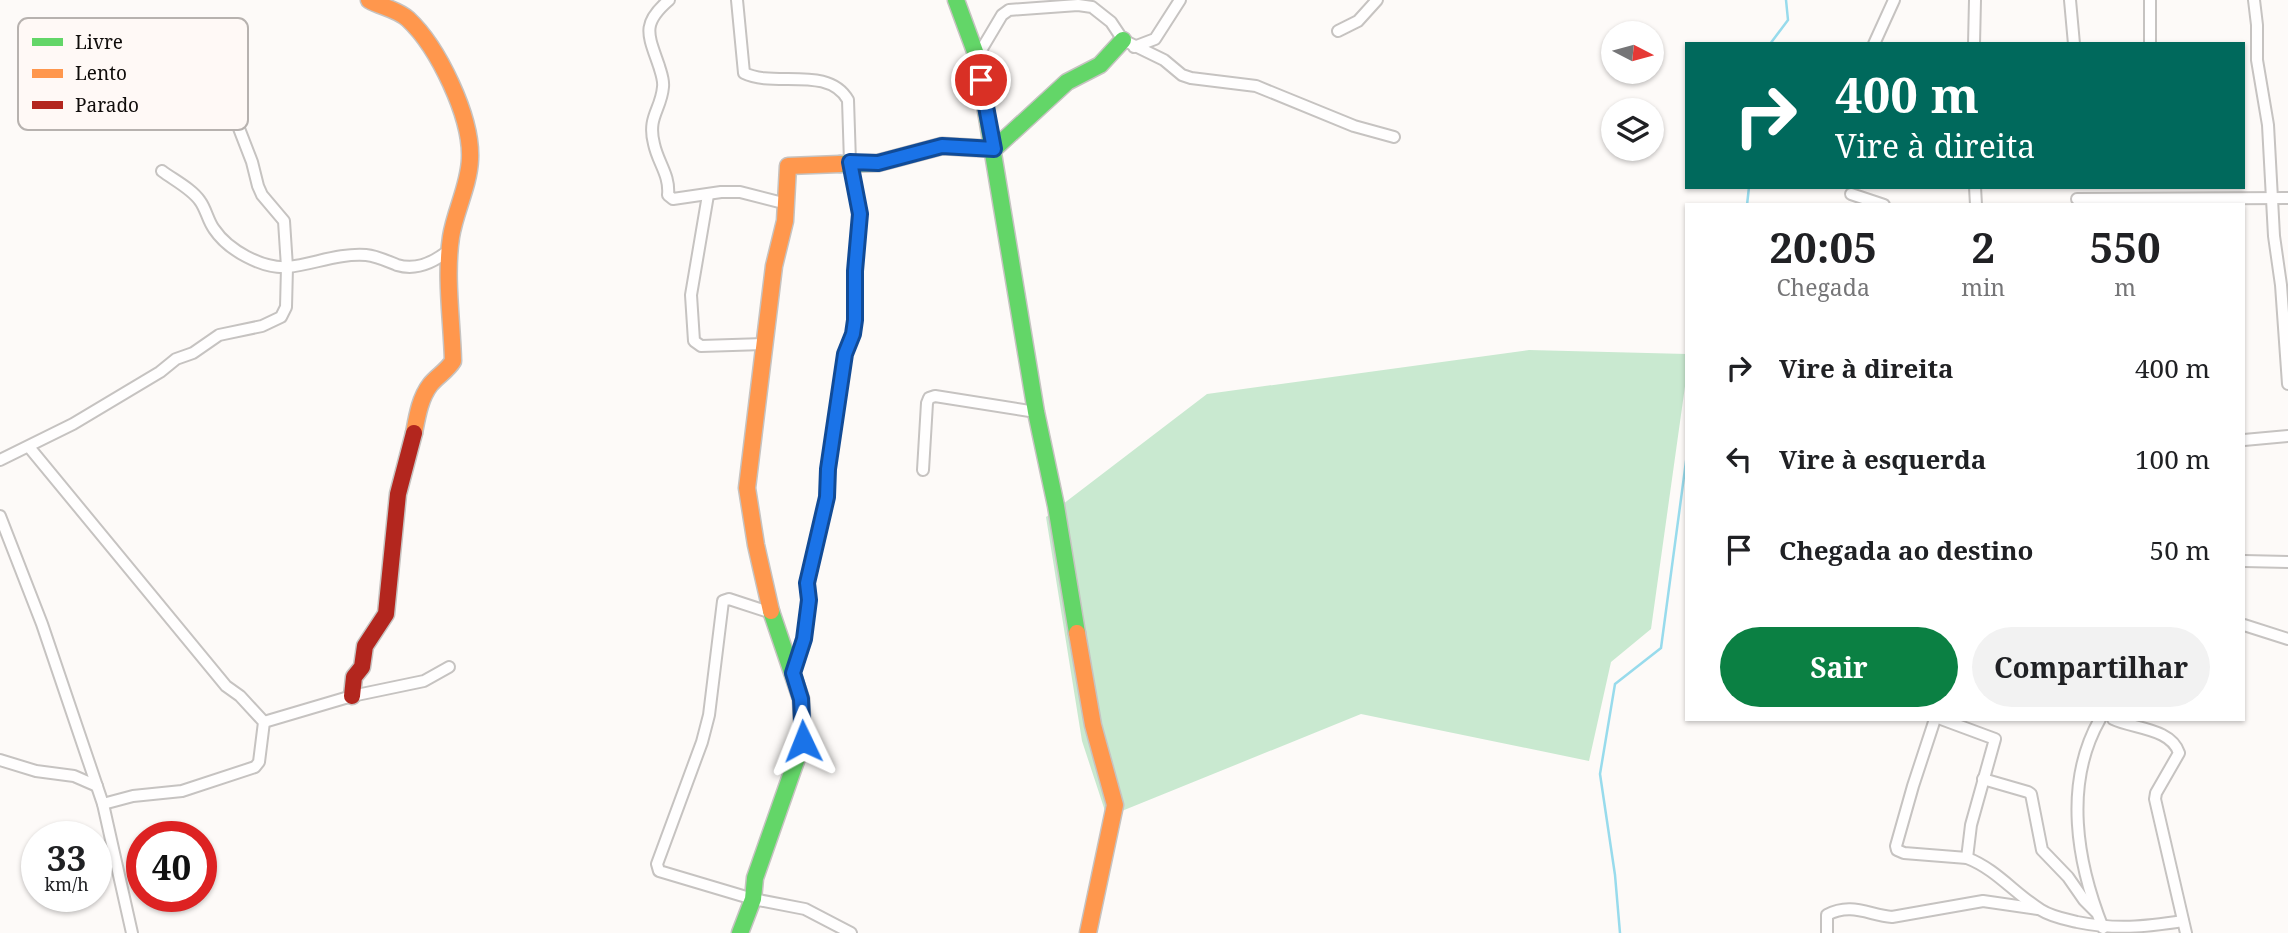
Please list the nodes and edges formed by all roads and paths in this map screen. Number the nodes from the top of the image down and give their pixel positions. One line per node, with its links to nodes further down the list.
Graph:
1 (369, 0): 34 (street)
2 (670, 0): 25 (street)
3 (737, 0): 22 (street)
4 (956, 0): 18 (street)
5 (1180, 0): 17 (street)
6 (1377, 0): 12 (street)
7 (1894, 0): 13 (street)
8 (1975, 0): 14 (street)
9 (2070, 0): 15 (street)
10 (2151, 0): 16 (street)
11 (2254, 0): 30 (street)
12 (1338, 31)
13 (1875, 42)
14 (1974, 42)
15 (2074, 42)
16 (2150, 42)
17 (1129, 43): 18 (street); 20 (street); 21 (street)
18 (977, 57): 21 (street)
19 (239, 130): 35 (street)
20 (1394, 137)
21 (994, 149): 22 (street); 38 (street)
22 (850, 162): 33 (street); 51 (street)
23 (162, 171): 35 (street)
24 (2151, 189): 29 (street)
25 (708, 195): 33 (street); 36 (street)
26 (1850, 195): 32 (street)
27 (2077, 197): 29 (street)
28 (2288, 198): 30 (street)
29 (2151, 199): 31 (street)
30 (2272, 199): 31 (street); 37 (street)
31 (2174, 202)
32 (1877, 203)
33 (787, 204): 36 (street)
34 (450, 249): 35 (street); 52 (street)
35 (287, 267): 41 (street)
36 (764, 344): 47 (street)
37 (2288, 384)
38 (1036, 412): 43 (street); 72 (street)
39 (2288, 436): 40 (street)
40 (2245, 440)
41 (29, 447): 42 (street); 57 (street)
42 (0, 460)
43 (923, 470)
44 (0, 516): 60 (street)
45 (2245, 561): 46 (street)
46 (2288, 562)
47 (772, 612): 51 (street); 63 (street)
48 (2245, 625): 49 (street)
49 (2288, 639)
50 (449, 667): 52 (street)
51 (793, 673): 63 (street)
52 (352, 696): 57 (street)
53 (1934, 721): 62 (street)
54 (1946, 721): 59 (street)
55 (2098, 721): 65 (street)
56 (2119, 721): 66 (street)
57 (264, 722): 61 (street)
58 (0, 760): 60 (street)
59 (1983, 779): 62 (street); 65 (street)
60 (97, 786): 61 (street)
61 (103, 804): 69 (street)
62 (1967, 858): 64 (street)
63 (753, 899): 70 (street); 71 (street)
64 (2040, 910): 67 (street); 73 (street)
65 (2098, 914): 67 (street)
66 (2184, 927): 68 (street)
67 (2103, 928): 68 (street)
68 (2129, 931)
69 (132, 933)
70 (740, 933)
71 (851, 933)
72 (1088, 933)
73 (1828, 933)

